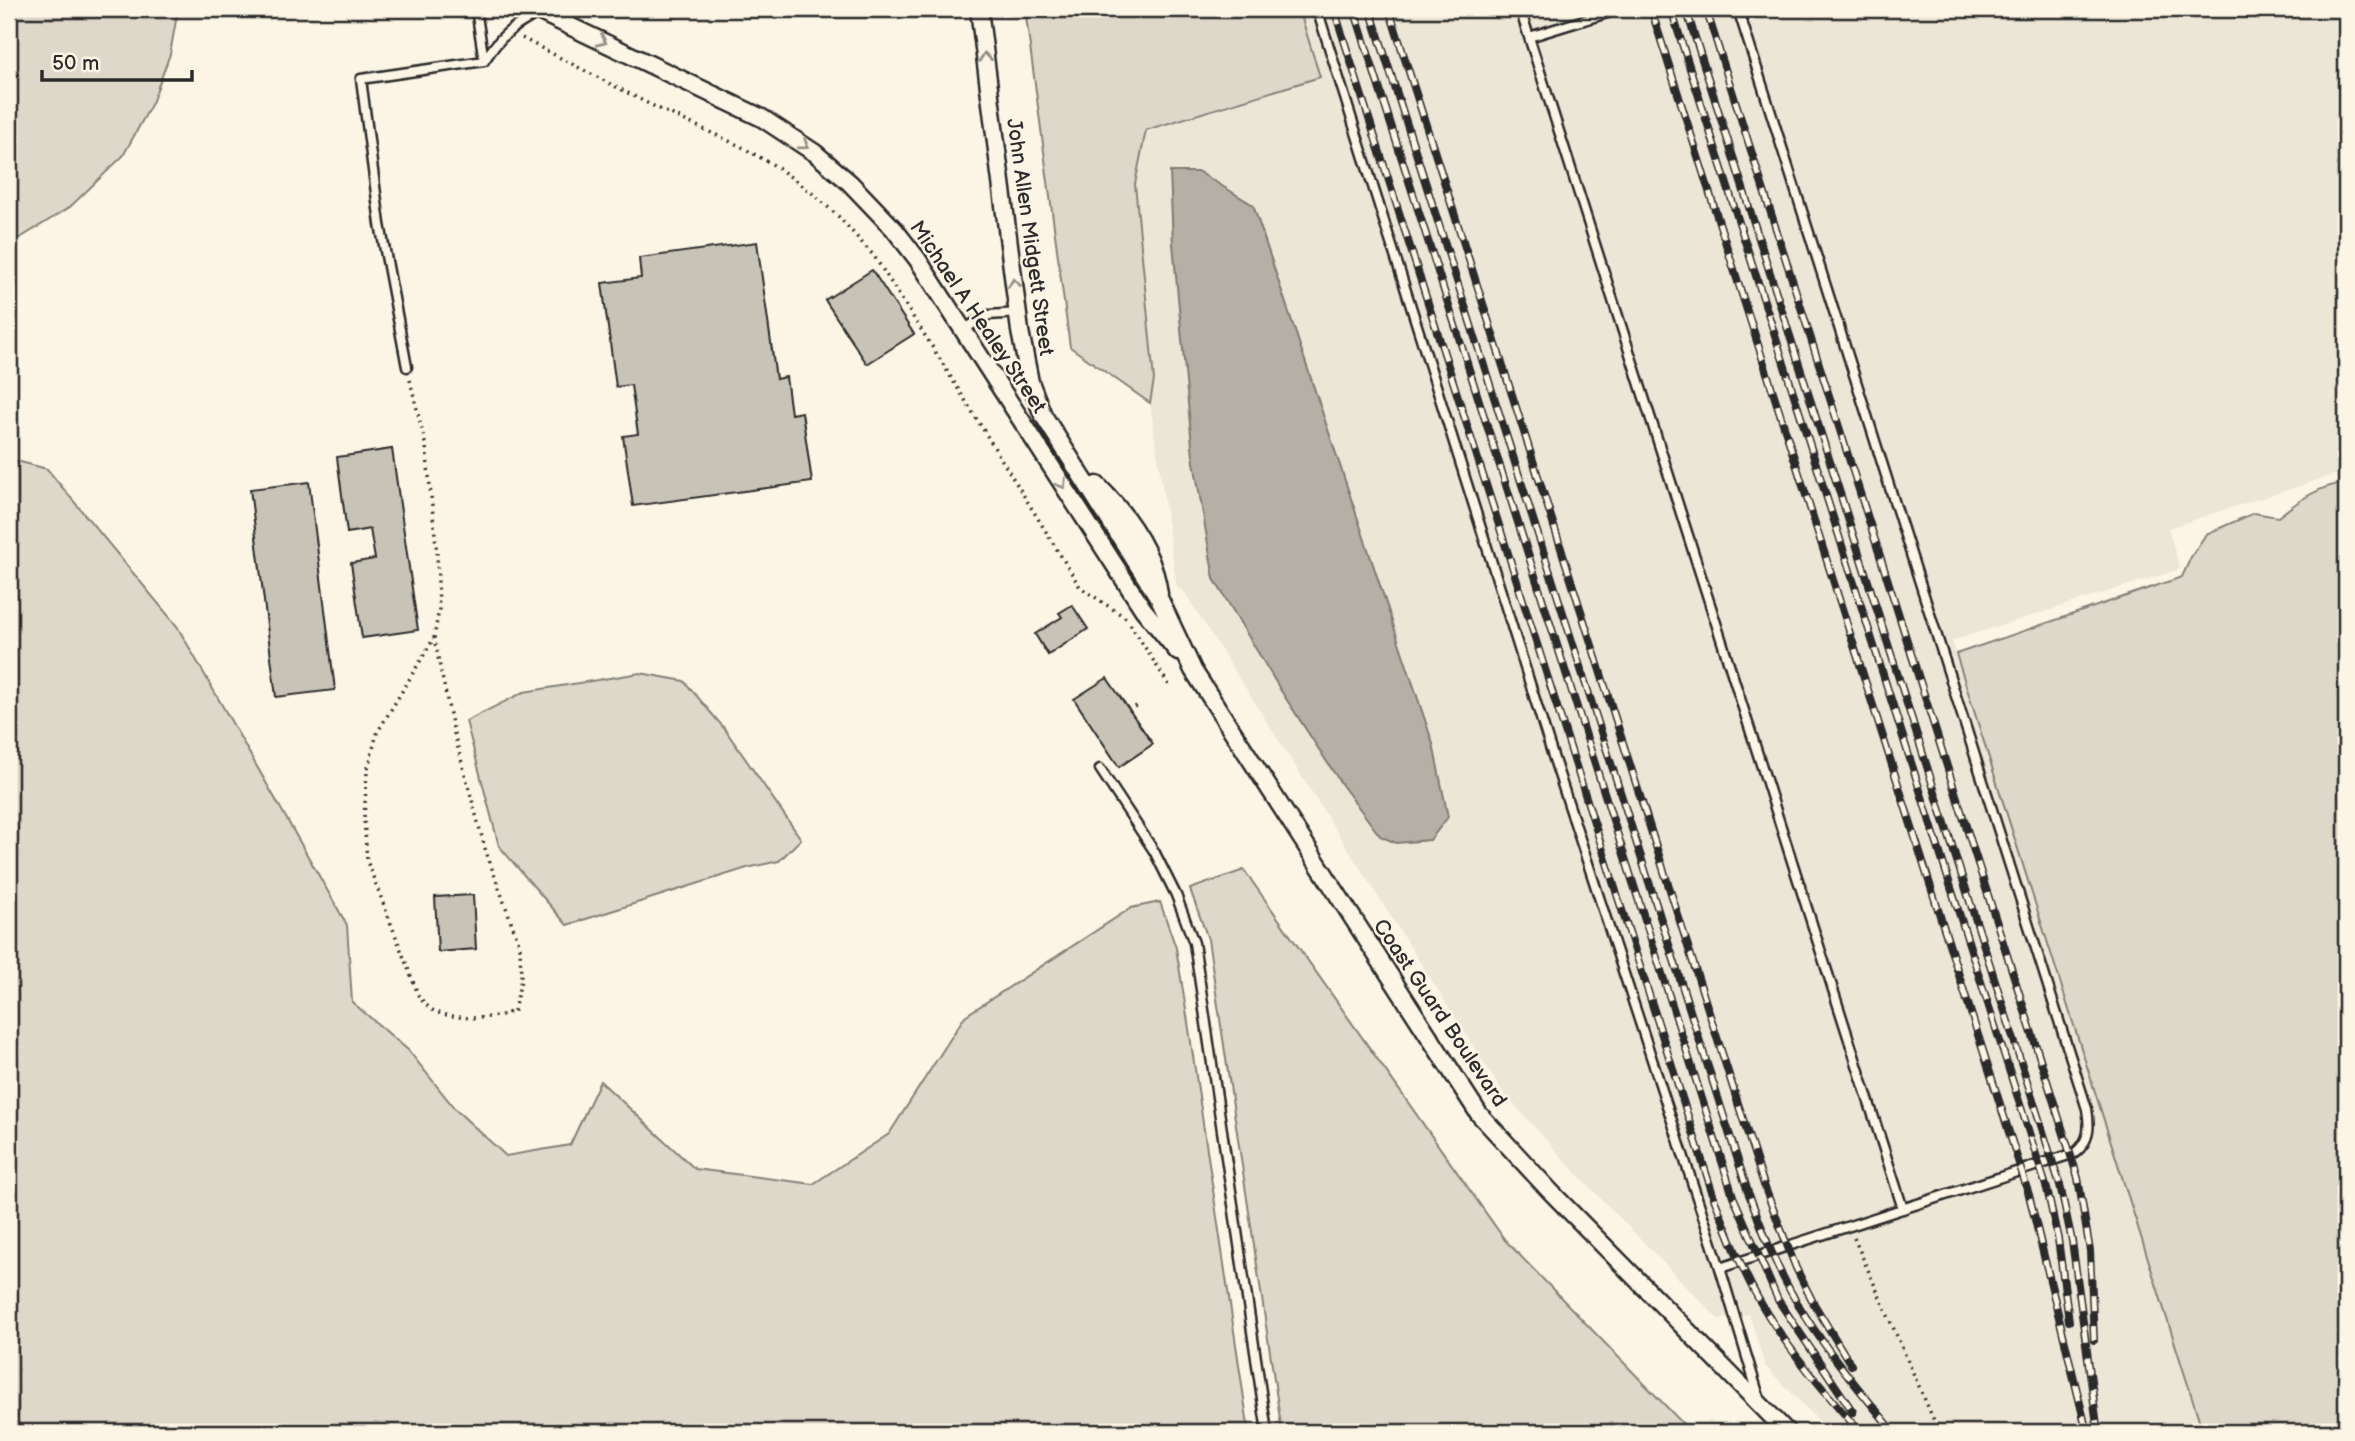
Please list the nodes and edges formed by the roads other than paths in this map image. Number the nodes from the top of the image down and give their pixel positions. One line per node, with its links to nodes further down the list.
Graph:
1 (476, 9): 9 (lane)
2 (979, 9): 10 (street, John Allen Midgett Street, one-way to 2)
3 (1317, 9): 18 (lane)
4 (1520, 9): 8 (lane)
5 (1620, 9): 8 (lane)
6 (1738, 9): 17 (lane)
7 (538, 10): 9 (lane); 11 (street, Michael A Healey Street, one-way to 11)
8 (1529, 37): 17 (lane)
9 (484, 61): 12 (lane)
10 (1018, 313): 11 (lane); 13 (street, John Allen Midgett Street)
11 (964, 329): 14 (street, Michael A Healey Street, one-way to 14)
12 (407, 367)
13 (1160, 600): 15 (street, Coast Guard Boulevard)
14 (1143, 609): 15 (street, Coast Guard Boulevard)
15 (1193, 670): 19 (street, Coast Guard Boulevard)
16 (1100, 769): 20 (lane)
17 (1903, 1209): 18 (lane)
18 (1720, 1268): 19 (lane)
19 (1762, 1407): 21 (street, Coast Guard Boulevard)
20 (1267, 1432)
21 (1787, 1432)

